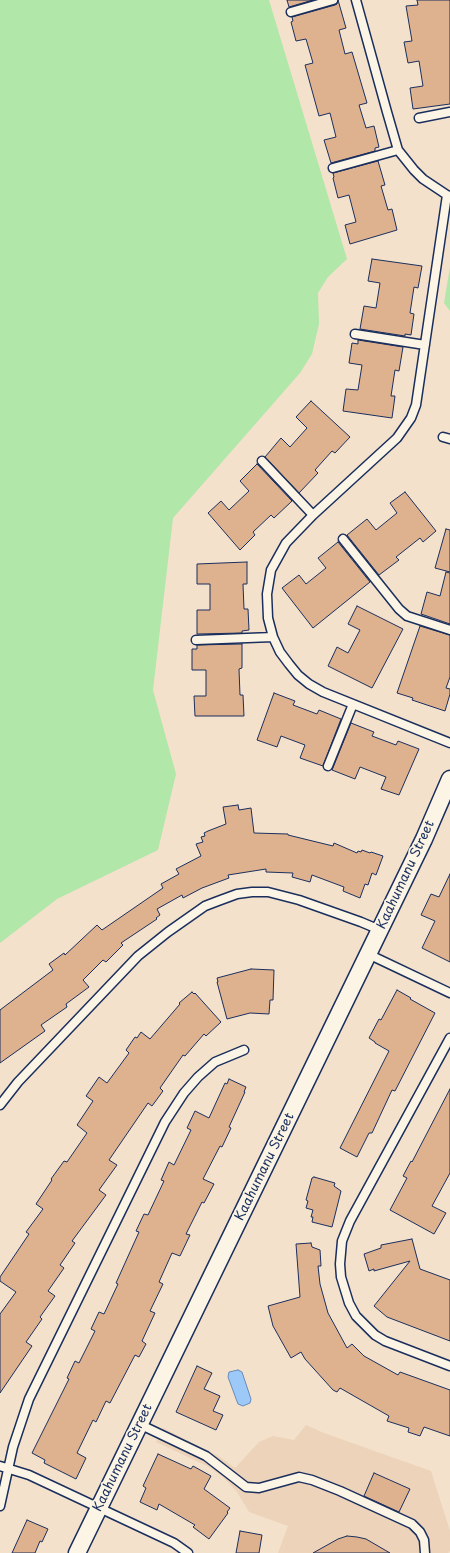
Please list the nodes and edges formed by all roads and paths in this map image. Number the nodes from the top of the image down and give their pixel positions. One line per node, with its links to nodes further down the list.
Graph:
1 (333, 0): 3 (lane)
2 (356, 0): 6 (lane)
3 (291, 12)
4 (450, 112): 5 (lane)
5 (419, 118)
6 (398, 150): 7 (lane); 8 (lane)
7 (333, 168)
8 (449, 196): 10 (lane)
9 (355, 334): 10 (lane)
10 (425, 345): 12 (lane)
11 (262, 461): 12 (lane)
12 (313, 515): 15 (lane)
13 (343, 539): 14 (lane)
14 (450, 630)
15 (273, 637): 16 (lane); 17 (lane)
16 (196, 640)
17 (353, 704): 18 (lane); 19 (lane)
18 (450, 743)
19 (328, 766)
20 (450, 779): 21 (street, Kaahumanu Street)
21 (380, 930): 22 (street, Kaahumanu Street); 26 (lane)
22 (368, 954): 23 (lane); 28 (street, Kaahumanu Street)
23 (450, 993)
24 (450, 1038): 27 (lane)
25 (244, 1050): 29 (lane)
26 (0, 1105)
27 (450, 1366)
28 (139, 1424): 31 (street, Kaahumanu Street); 34 (lane)
29 (4, 1467): 30 (lane); 31 (lane)
30 (0, 1506)
31 (99, 1508): 32 (street, Kaahumanu Street); 33 (lane)
32 (77, 1553)
33 (188, 1553)
34 (424, 1553)

